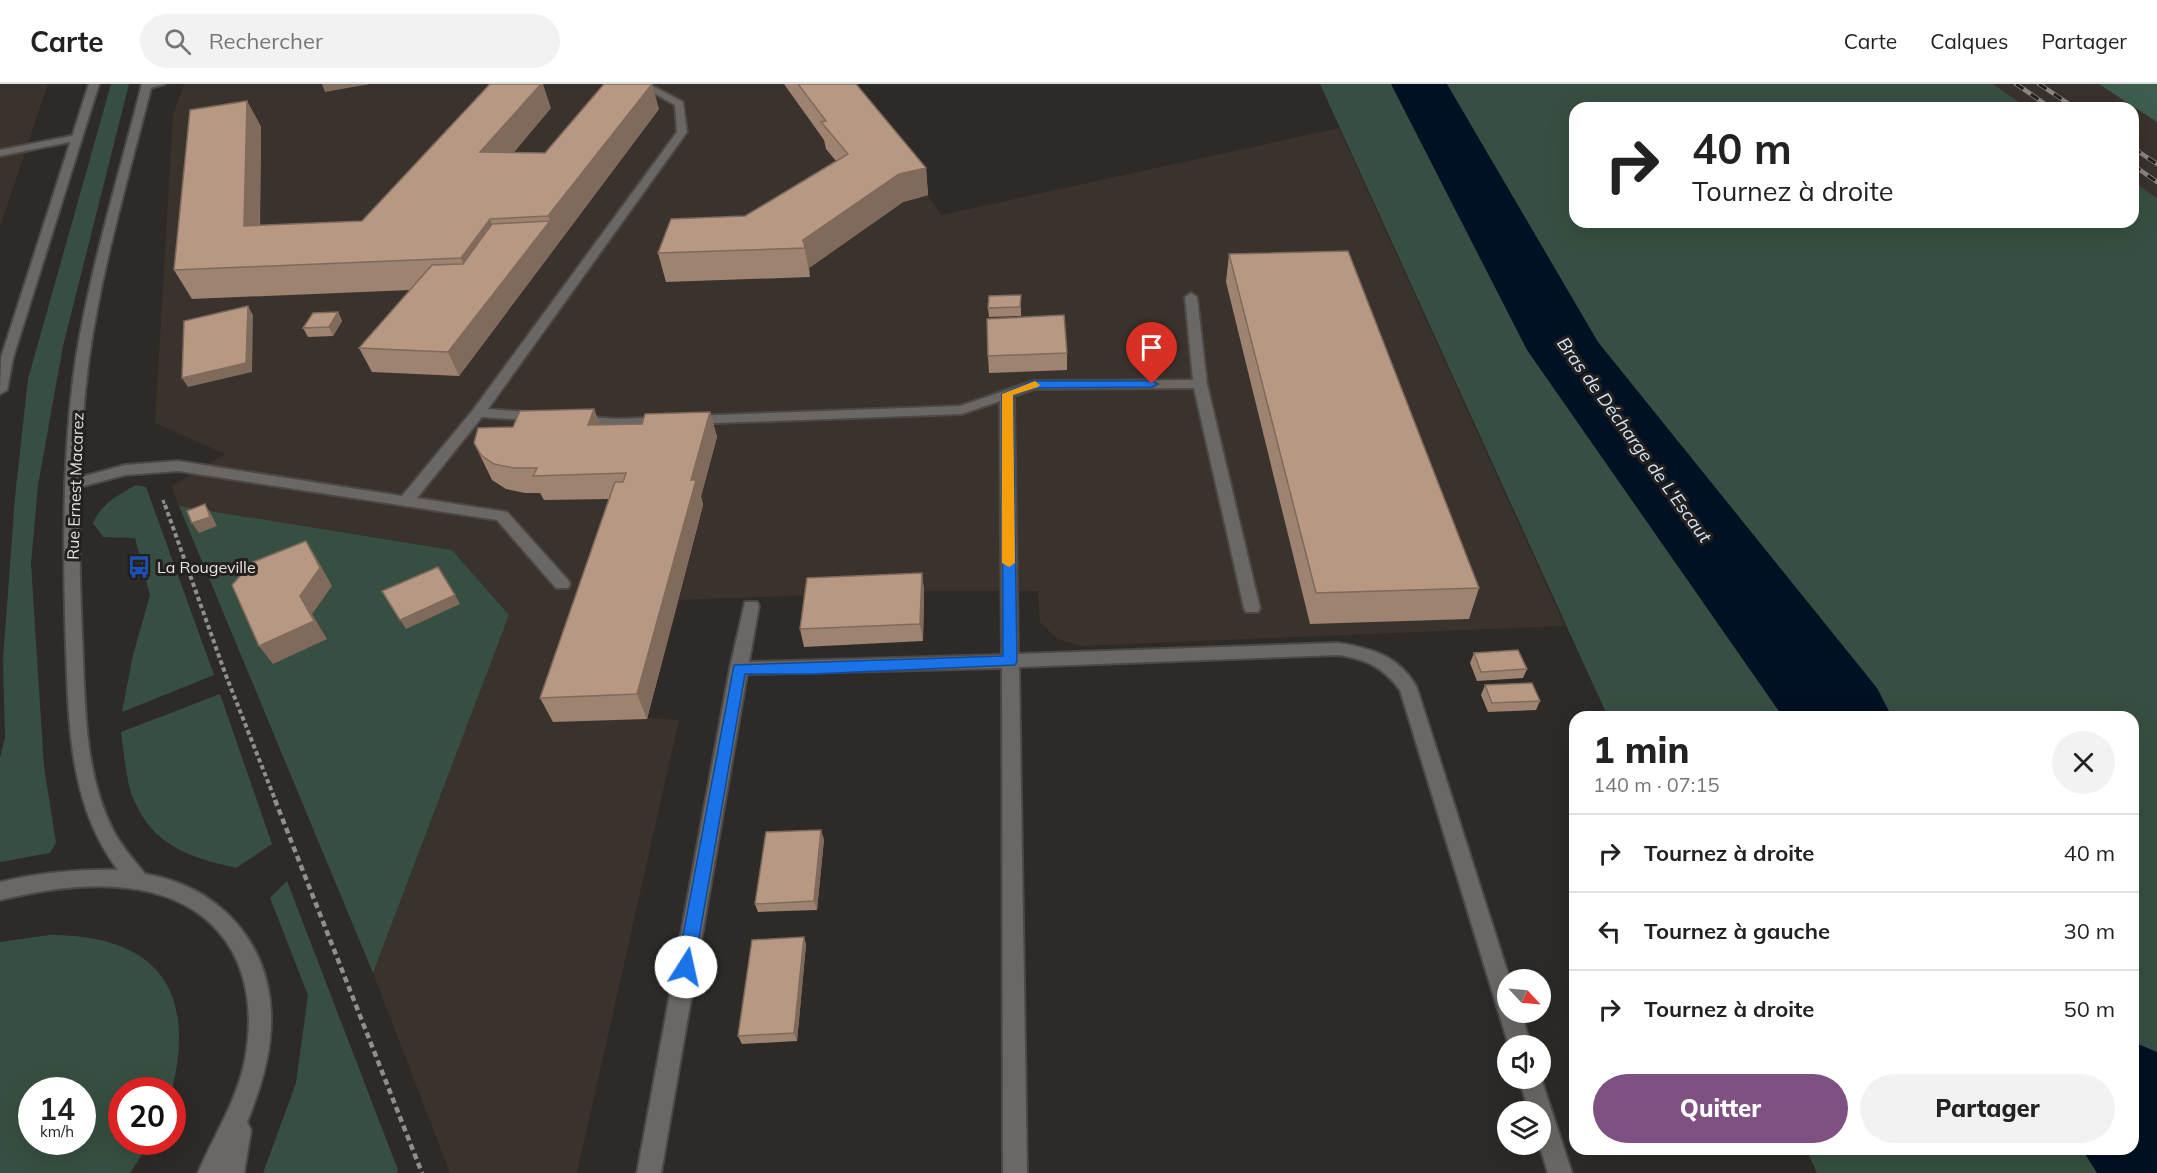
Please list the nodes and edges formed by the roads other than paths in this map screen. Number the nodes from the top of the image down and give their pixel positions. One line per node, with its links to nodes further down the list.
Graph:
1 (94, 84): 4 (main road)
2 (642, 84): 10 (main road)
3 (151, 85): 11 (main road, Rue Ernest Macarez)
4 (76, 138): 5 (main road); 8 (main road)
5 (0, 153)
6 (1191, 297): 7 (main road)
7 (1200, 384): 9 (main road); 15 (main road)
8 (0, 390)
9 (1008, 394): 10 (main road); 16 (main road)
10 (478, 413): 12 (main road)
11 (72, 483): 12 (main road); 18 (main road, Rue Ernest Macarez)
12 (407, 500): 13 (main road)
13 (562, 584)
14 (751, 606): 17 (main road)
15 (1252, 608)
16 (1010, 661): 17 (main road); 20 (main road); 26 (main road)
17 (739, 668): 25 (main road)
18 (138, 880): 19 (main road); 22 (main road)
19 (0, 891)
20 (1497, 971)
21 (1533, 1089): 27 (main road)
22 (244, 1101): 23 (main road); 24 (main road)
23 (210, 1173)
24 (232, 1173)
25 (649, 1173)
26 (1015, 1173)
27 (1560, 1173)

